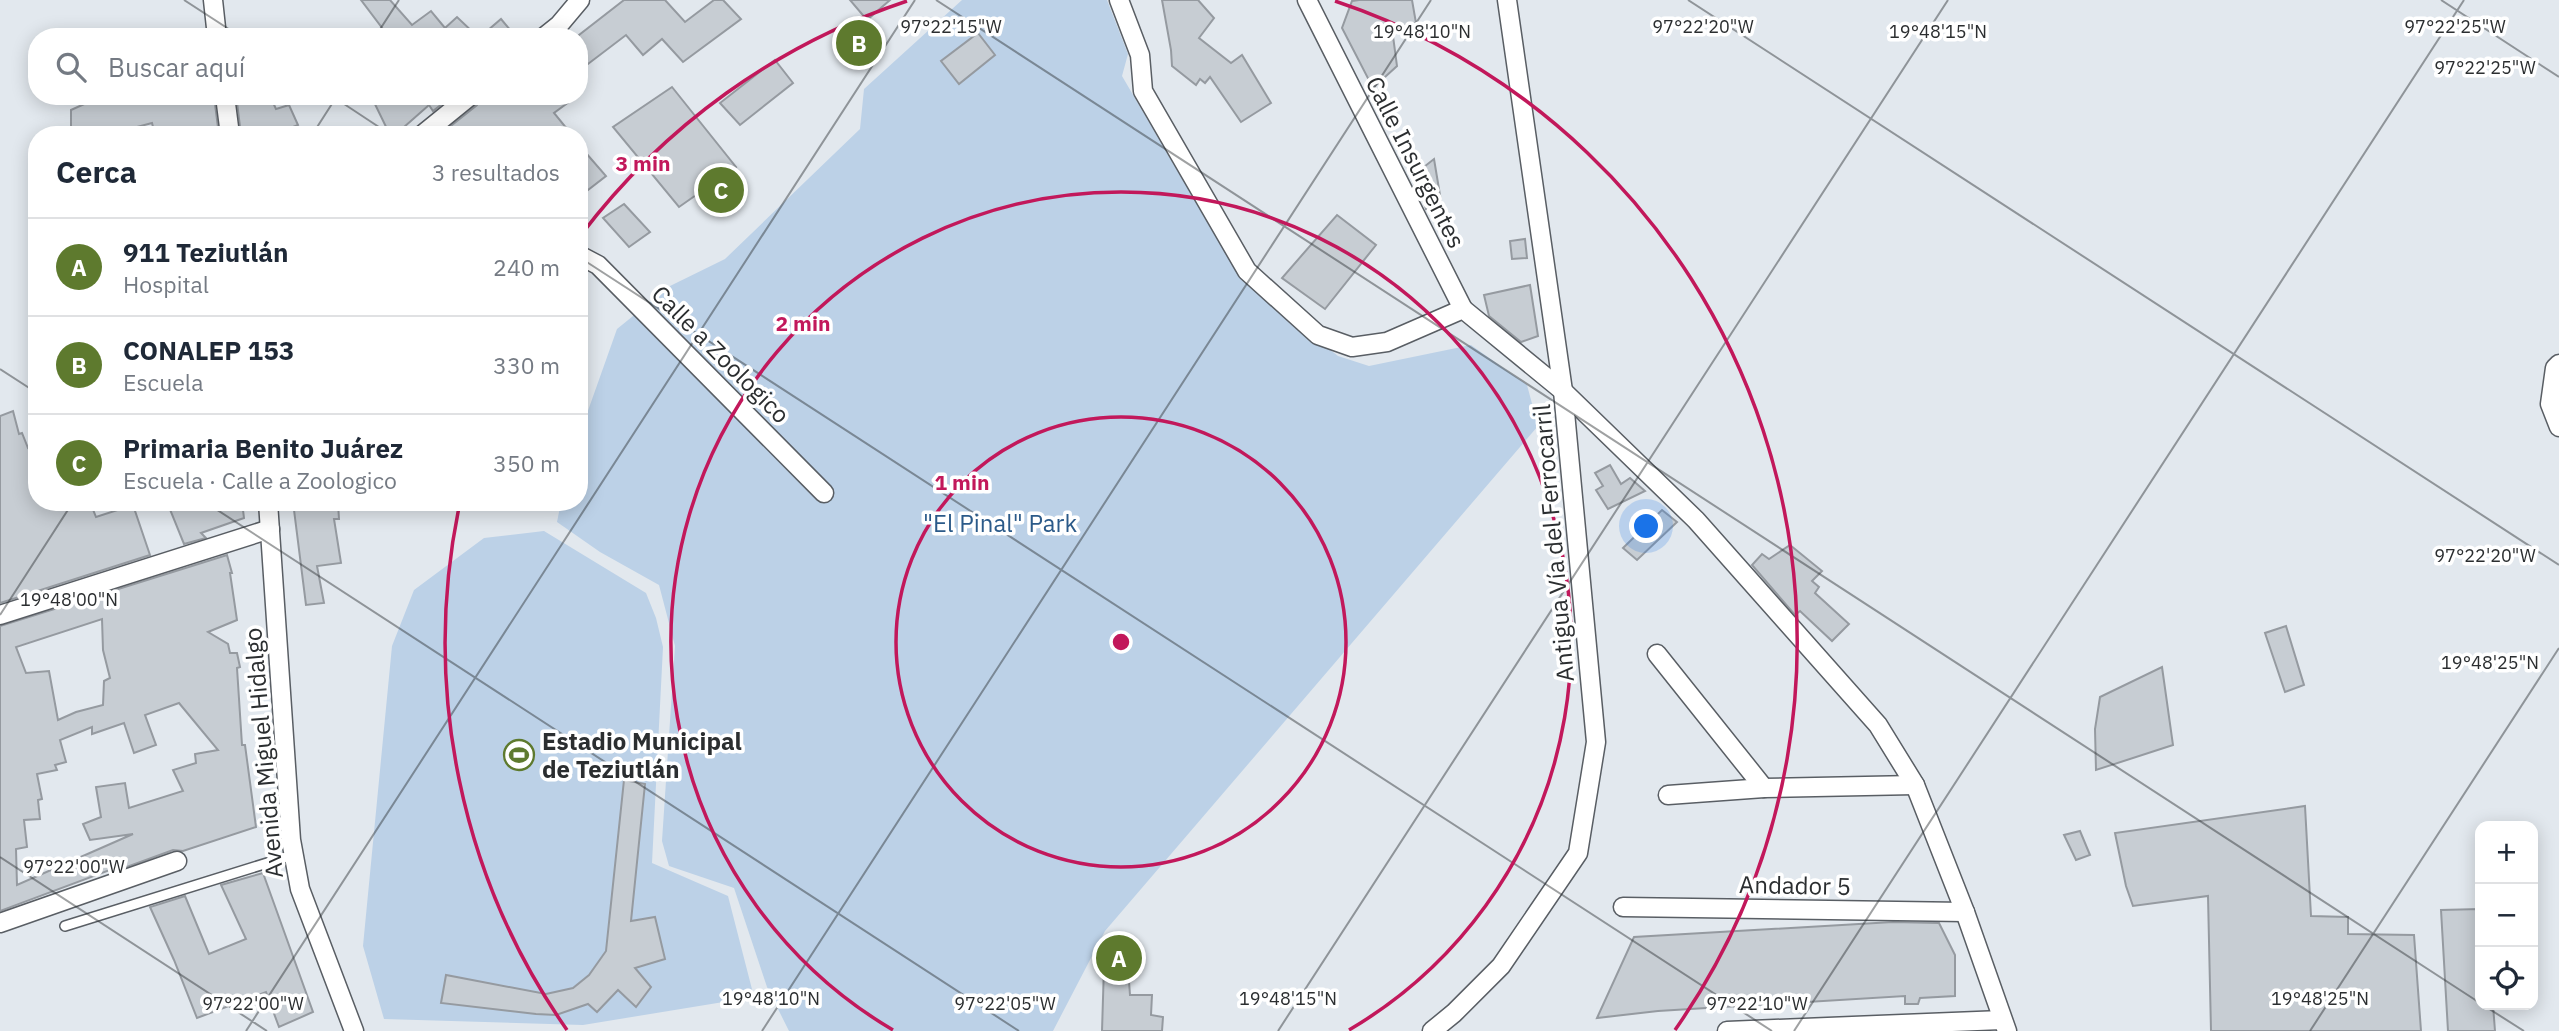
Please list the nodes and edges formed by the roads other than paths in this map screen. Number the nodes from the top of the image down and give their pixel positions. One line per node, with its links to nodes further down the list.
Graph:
1 (213, 0): 6 (street)
2 (580, 0): 7 (street)
3 (1119, 0): 13 (street)
4 (1307, 0): 13 (street, Calle Insurgentes)
5 (1507, 0): 15 (street, Antigua Vía del Ferrocarril)
6 (216, 28)
7 (555, 28)
8 (226, 105): 10 (street)
9 (459, 105): 11 (street)
10 (229, 126)
11 (433, 126)
12 (588, 260): 17 (street, Calle a Zoologico)
13 (1463, 309): 15 (street)
14 (2559, 364): 16 (street)
15 (1563, 391): 22 (street); 33 (street, Antigua Vía del Ferrocarril)
16 (2559, 427)
17 (824, 493)
18 (269, 511): 19 (street, Avenida Miguel Hidalgo)
19 (270, 530): 20 (street); 25 (street, Avenida Miguel Hidalgo)
20 (0, 615)
21 (1657, 654): 23 (street)
22 (1916, 785): 23 (street); 28 (street)
23 (1765, 788): 24 (street)
24 (1668, 795)
25 (293, 855): 30 (lane); 32 (street, Avenida Miguel Hidalgo)
26 (177, 861): 29 (street)
27 (1623, 907): 28 (street, Andador 5)
28 (1965, 912): 31 (street)
29 (0, 923)
30 (65, 926)
31 (2005, 1025): 34 (street)
32 (354, 1031)
33 (1432, 1031)
34 (1727, 1031)

